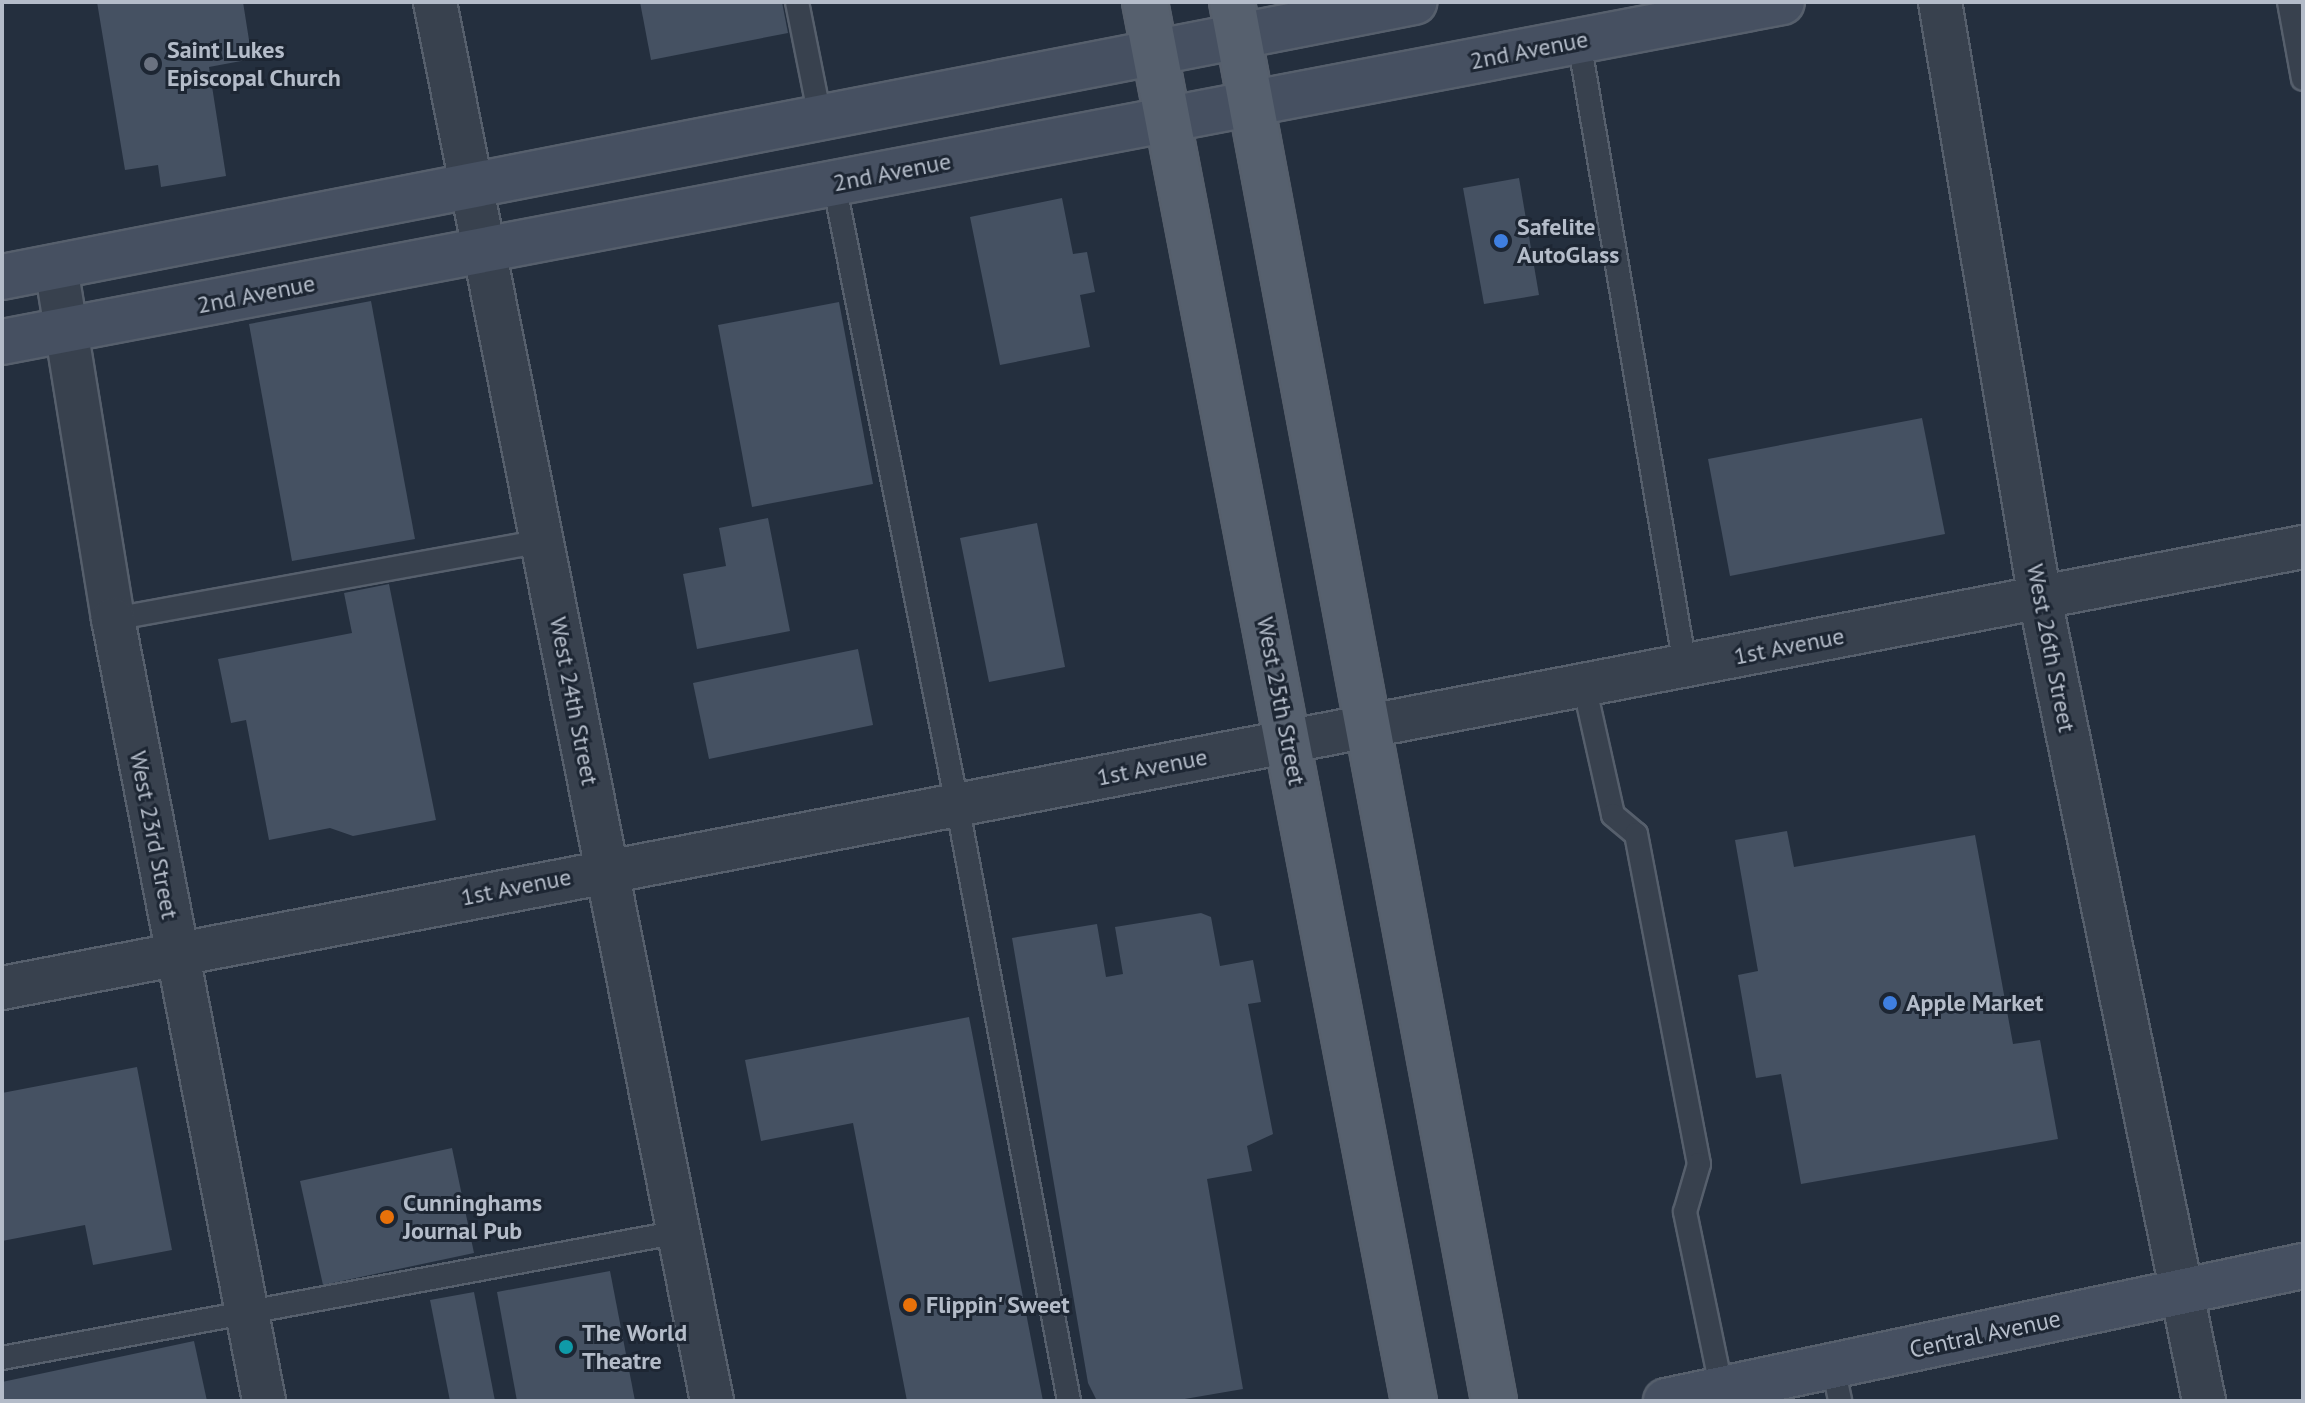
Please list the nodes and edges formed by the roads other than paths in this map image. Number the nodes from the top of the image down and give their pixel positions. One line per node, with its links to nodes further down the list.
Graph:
1 (435, 2): 16 (street, West 24th Street)
2 (797, 2): 13 (lane)
3 (1145, 2): 10 (main road, West 25th Street)
4 (1414, 2): 8 (main road)
5 (1782, 2): 9 (main road, 2nd Avenue)
6 (1940, 2): 24 (street, West 26th Street)
7 (2289, 2): 11 (lane)
8 (1235, 19): 10 (main road); 12 (main road)
9 (1579, 41): 12 (main road, 2nd Avenue); 26 (lane)
10 (1155, 52): 13 (main road); 14 (main road, West 25th Street)
11 (2303, 79)
12 (1252, 103): 14 (main road, 2nd Avenue); 28 (main road)
13 (820, 117): 16 (main road)
14 (1169, 119): 15 (main road, 2nd Avenue); 29 (main road, West 25th Street)
15 (834, 183): 17 (main road, 2nd Avenue); 30 (lane)
16 (471, 186): 17 (street, West 24th Street); 18 (main road)
17 (485, 250): 20 (main road, 2nd Avenue); 22 (street, West 24th Street)
18 (56, 267): 19 (main road); 20 (street, West 23rd Street)
19 (2, 277)
20 (68, 330): 21 (main road, 2nd Avenue); 25 (street, West 23rd Street)
21 (2, 342)
22 (542, 541): 25 (lane); 31 (street, West 24th Street)
23 (2303, 547): 24 (street, 1st Avenue)
24 (2040, 599): 26 (street, 1st Avenue); 36 (street, West 26th Street)
25 (113, 619): 32 (street, West 23rd Street)
26 (1685, 666): 27 (street, 1st Avenue)
27 (1584, 685): 28 (street, 1st Avenue); 40 (lane)
28 (1370, 726): 29 (street, 1st Avenue); 45 (main road)
29 (1288, 741): 30 (street, 1st Avenue); 44 (main road, West 25th Street)
30 (957, 804): 31 (street, 1st Avenue); 43 (lane)
31 (607, 870): 32 (street, 1st Avenue); 34 (street, West 24th Street)
32 (177, 954): 33 (street, 1st Avenue); 37 (street, West 23rd Street)
33 (2, 988)
34 (679, 1232): 37 (lane); 42 (street, West 24th Street)
35 (2303, 1266): 36 (main road, Central Avenue)
36 (2182, 1290): 39 (main road, Central Avenue); 47 (street, West 26th Street)
37 (247, 1311): 38 (lane); 41 (street, West 23rd Street)
38 (2, 1358)
39 (1836, 1384): 40 (main road, Central Avenue)
40 (1722, 1391): 46 (main road, Central Avenue)
41 (264, 1401)
42 (712, 1401)
43 (1069, 1401)
44 (1414, 1401)
45 (1494, 1401)
46 (1666, 1401)
47 (2204, 1401)

